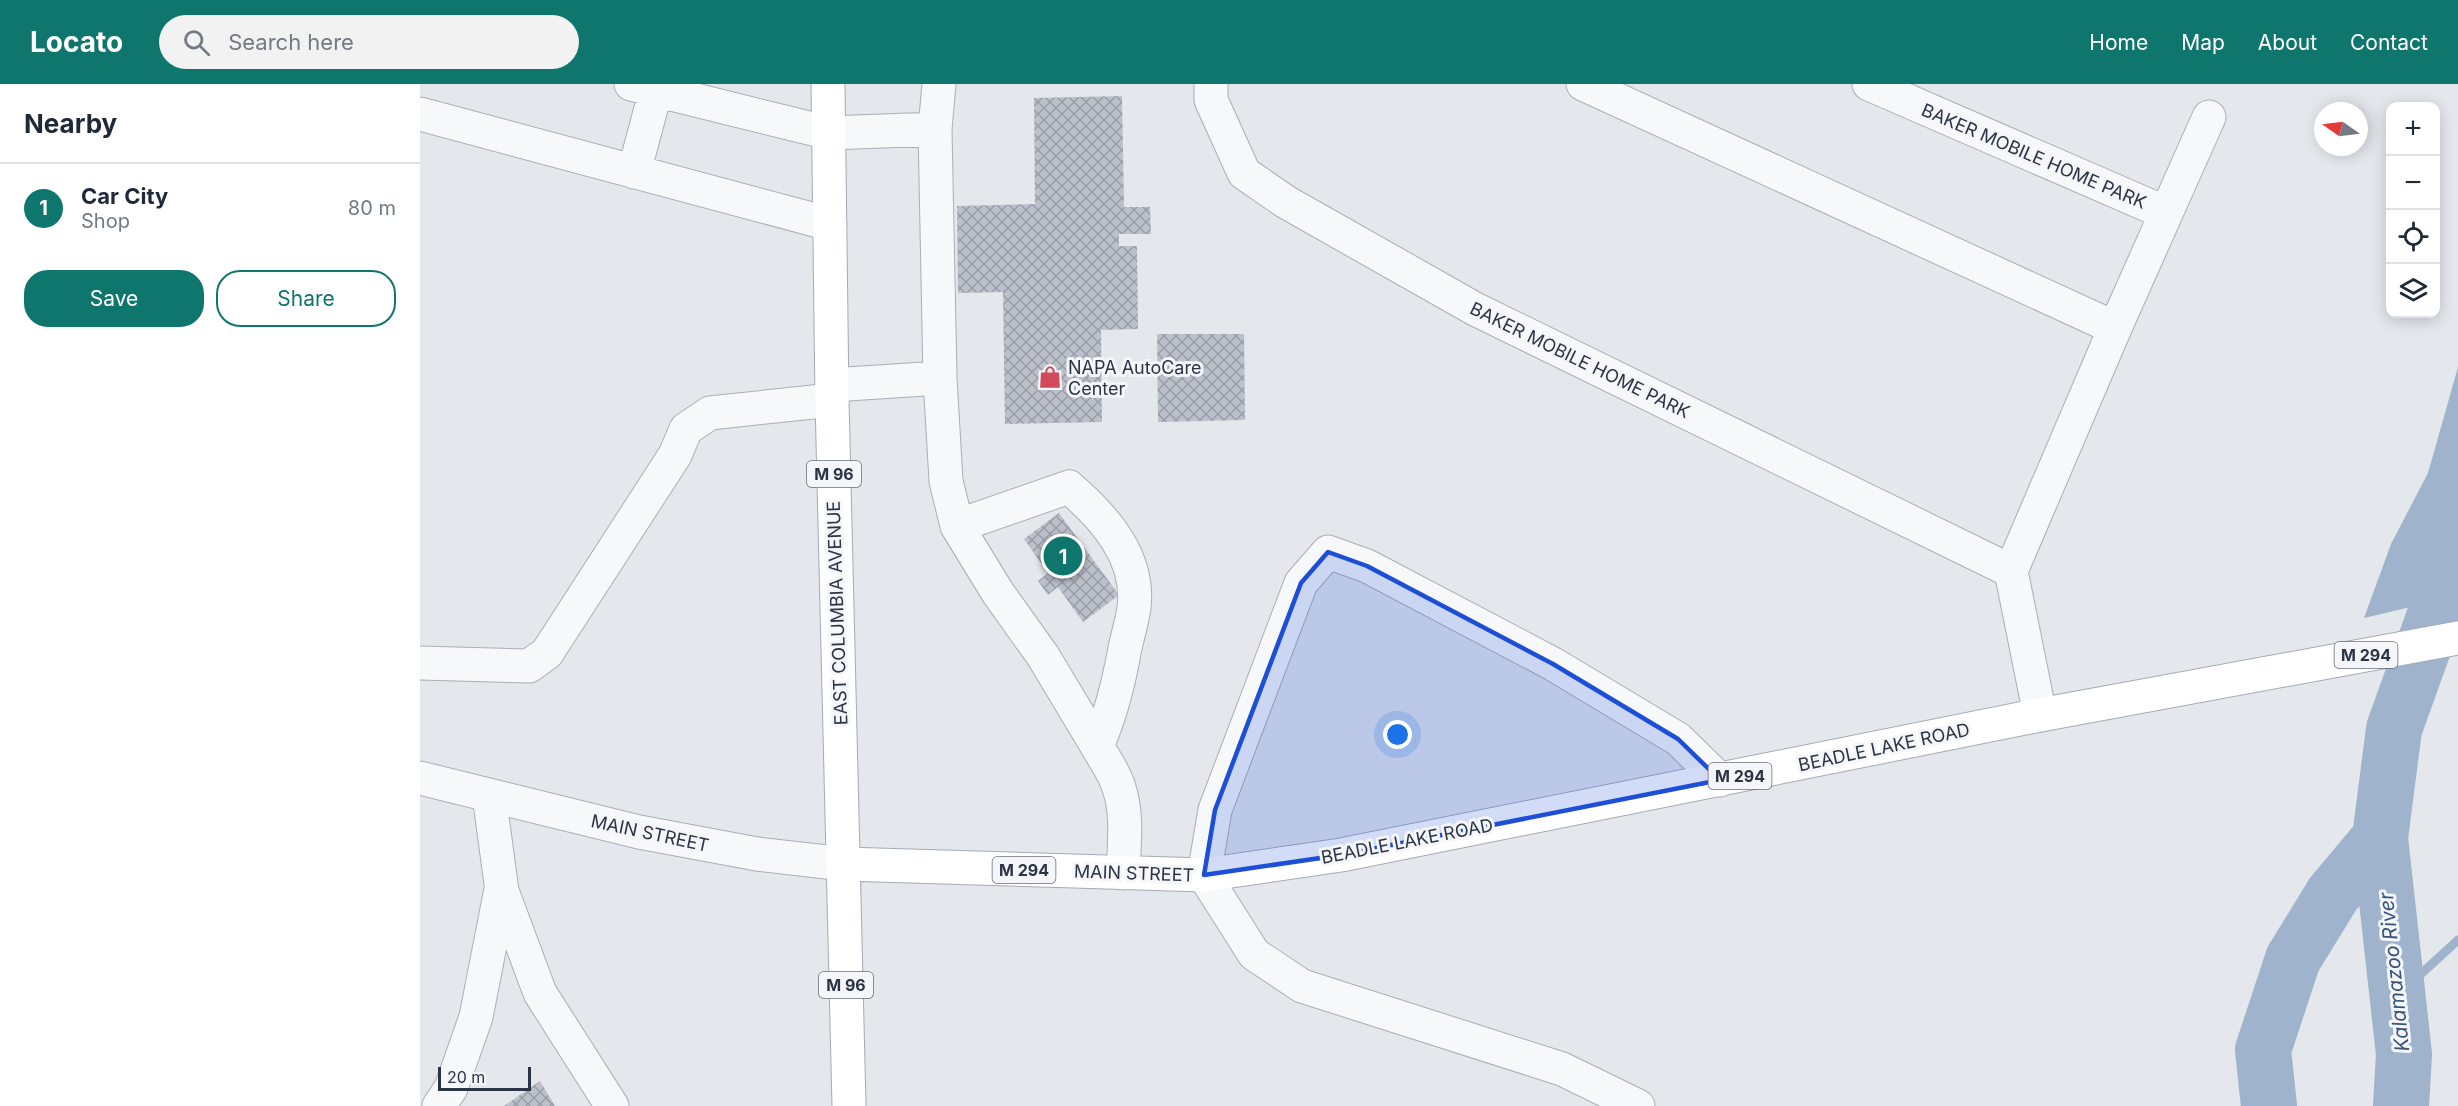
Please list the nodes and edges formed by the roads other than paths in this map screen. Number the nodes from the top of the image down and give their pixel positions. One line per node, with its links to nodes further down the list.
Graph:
1 (828, 84): 10 (main road, EAST COLUMBIA AVENUE / M 96)
2 (939, 84): 9 (street)
3 (1211, 84): 18 (street, BAKER MOBILE HOME PARK)
4 (1583, 84): 14 (street)
5 (1869, 84): 12 (street, BAKER MOBILE HOME PARK)
6 (644, 87): 10 (street); 11 (street)
7 (420, 114): 11 (street)
8 (2209, 117): 12 (street, BAKER MOBILE HOME PARK)
9 (935, 129): 10 (street); 15 (street)
10 (829, 133): 13 (main road, EAST COLUMBIA AVENUE / M 96)
11 (634, 172): 13 (street)
12 (2166, 213): 14 (street, BAKER MOBILE HOME PARK)
13 (830, 224): 16 (main road, EAST COLUMBIA AVENUE / M 96)
14 (2115, 328): 18 (street, BAKER MOBILE HOME PARK)
15 (940, 378): 16 (street); 17 (street)
16 (832, 393): 20 (street); 26 (main road, EAST COLUMBIA AVENUE / M 96)
17 (957, 526): 22 (street); 22 (street)
18 (2012, 571): 21 (street)
19 (2458, 638): 21 (main road, BEADLE LAKE ROAD / M 294)
20 (420, 663)
21 (2040, 715): 24 (main road, BEADLE LAKE ROAD / M 294)
22 (1097, 746): 27 (street)
23 (420, 778): 25 (street, MAIN STREET)
24 (1720, 780): 28 (main road, BEADLE LAKE ROAD / M 294); 28 (street)
25 (489, 795): 26 (street, MAIN STREET); 29 (street)
26 (844, 864): 27 (main road, MAIN STREET / M 294); 32 (main road, EAST COLUMBIA AVENUE / M 96)
27 (1123, 873): 28 (main road, MAIN STREET / M 294)
28 (1204, 875): 33 (street, MAIN STREET)
29 (501, 887): 30 (street); 31 (street)
30 (439, 1106)
31 (612, 1106)
32 (849, 1106)
33 (1638, 1106)

